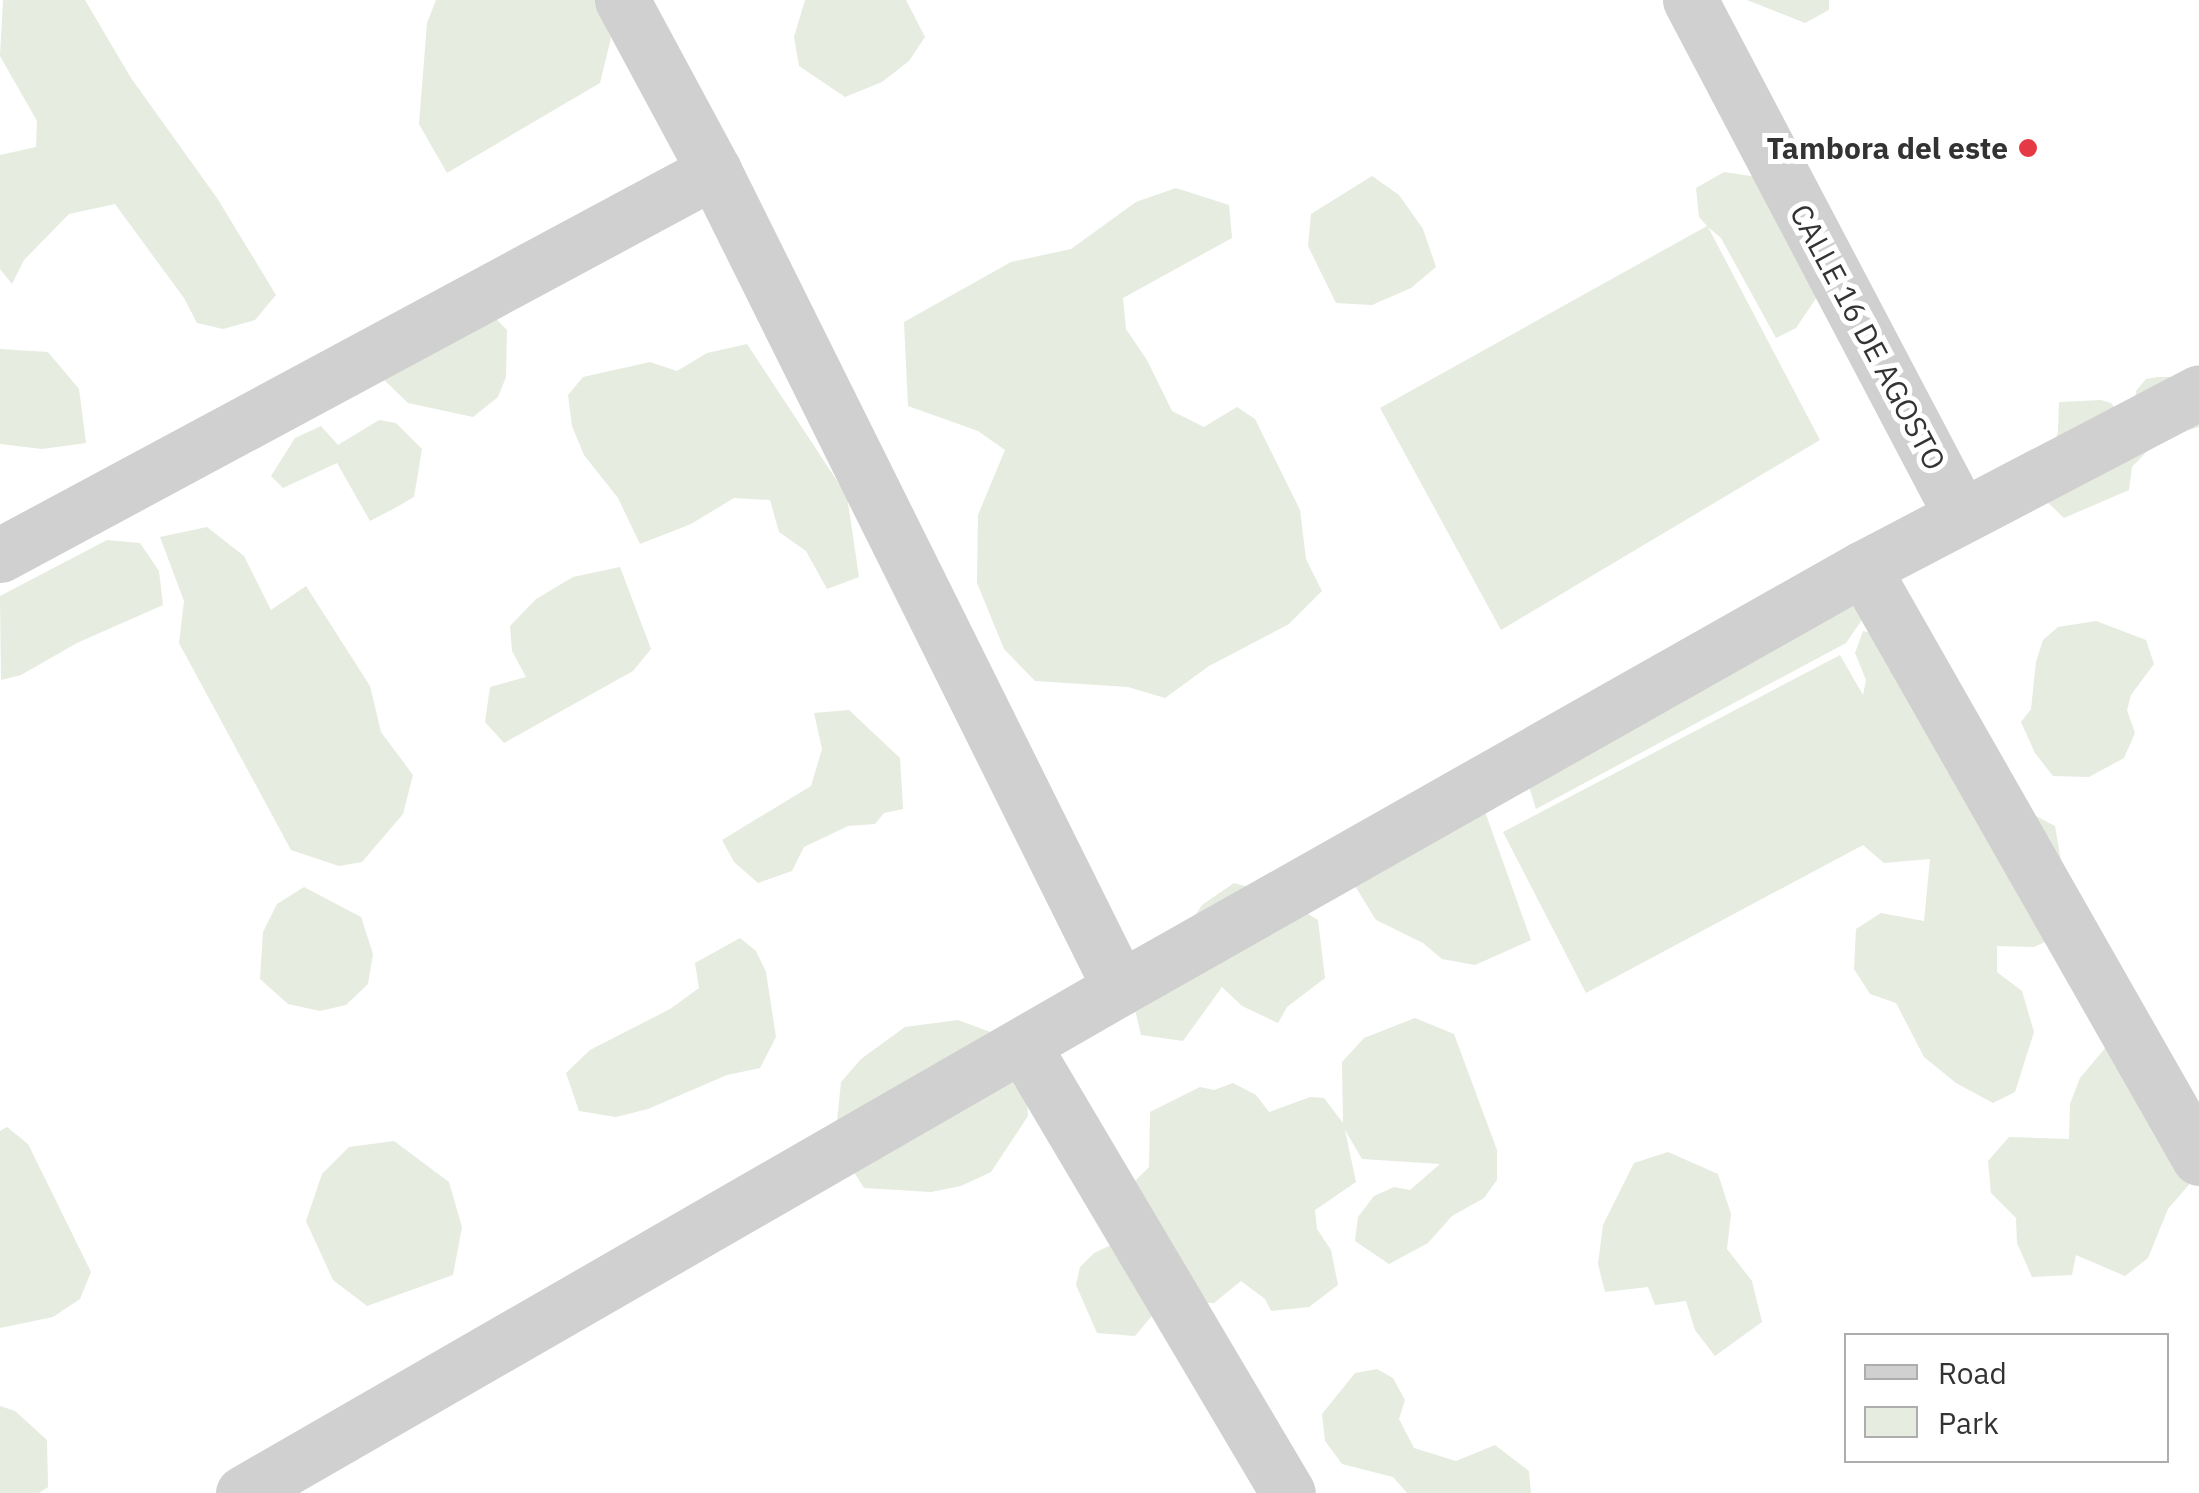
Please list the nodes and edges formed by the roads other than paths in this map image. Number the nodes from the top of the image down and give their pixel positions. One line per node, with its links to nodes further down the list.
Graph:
1 (622, 0): 3 (street)
2 (1690, 0): 5 (street, CALLE 16 DE AGOSTO)
3 (714, 171): 6 (street); 8 (street)
4 (2199, 392): 5 (street)
5 (1961, 515): 7 (street)
6 (0, 555)
7 (1863, 568): 8 (street); 10 (street)
8 (1120, 988): 9 (street)
9 (1024, 1047): 11 (street); 12 (street)
10 (2199, 1158)
11 (243, 1493)
12 (1288, 1493)

